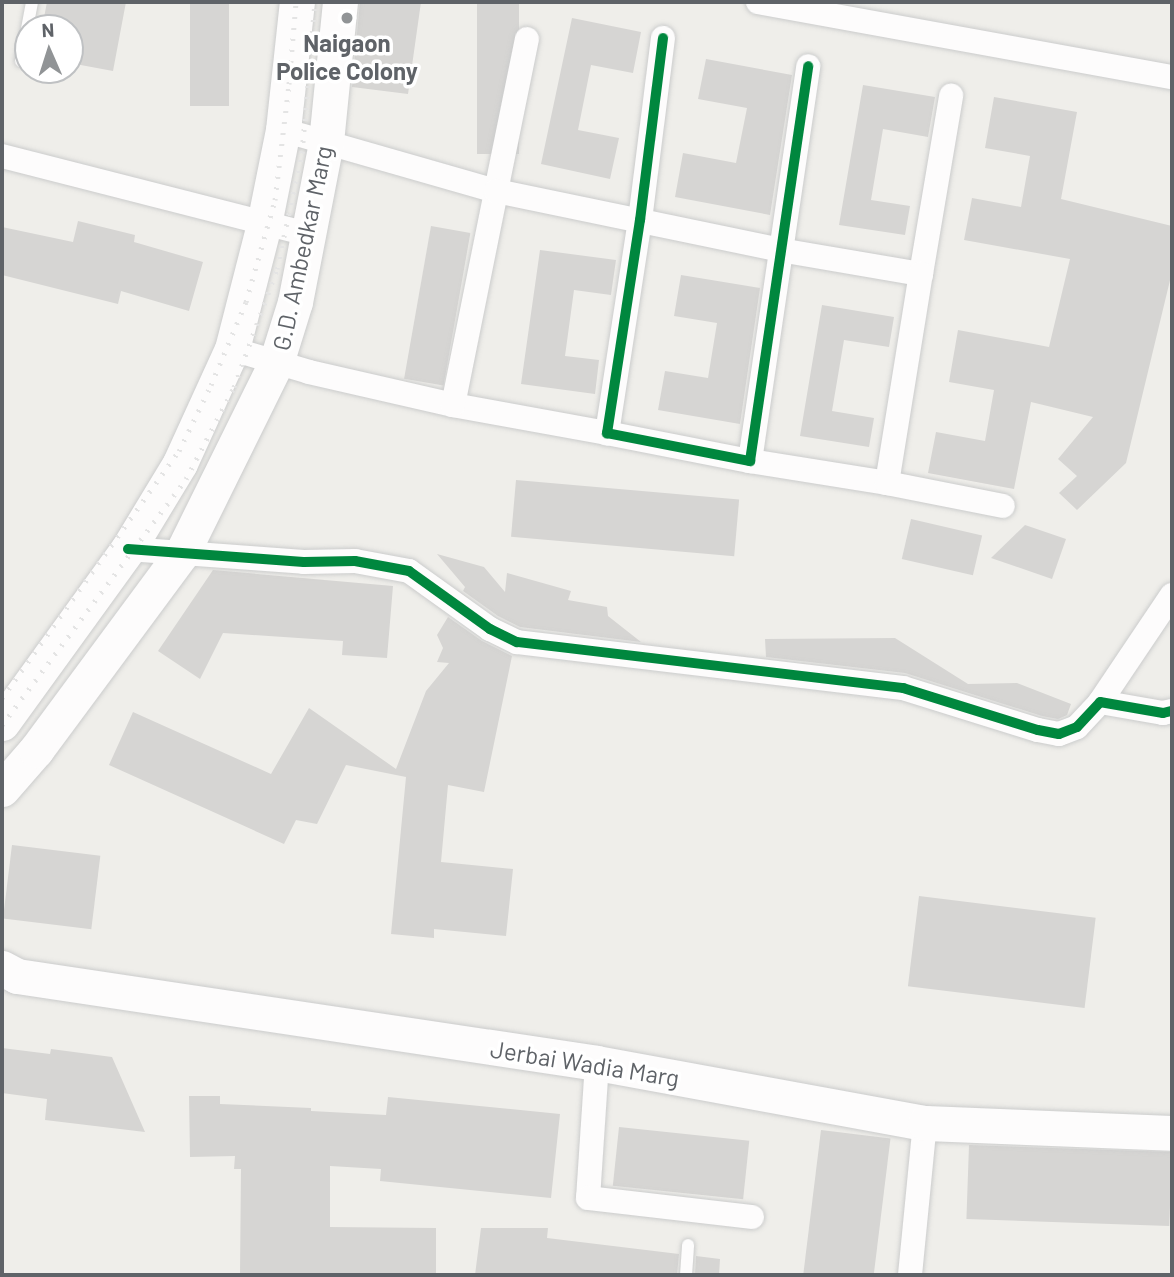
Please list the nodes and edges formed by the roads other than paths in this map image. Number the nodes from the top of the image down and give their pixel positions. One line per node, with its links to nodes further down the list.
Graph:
1 (297, 2): 9 (main road, G.D. Ambedkar Marg)
2 (340, 2): 10 (main road, G.D. Ambedkar Marg)
3 (758, 2): 7 (street)
4 (663, 38): 13 (street)
5 (527, 39): 12 (street)
6 (808, 66): 16 (street)
7 (1172, 77)
8 (951, 96): 17 (street)
9 (283, 130): 10 (street); 14 (main road, G.D. Ambedkar Marg)
10 (326, 142): 12 (street); 15 (main road, G.D. Ambedkar Marg)
11 (2, 156): 14 (street)
12 (496, 191): 13 (street); 20 (street)
13 (640, 220): 16 (street); 21 (street)
14 (264, 224): 15 (street); 18 (main road, G.D. Ambedkar Marg)
15 (309, 234): 19 (main road, G.D. Ambedkar Marg)
16 (780, 250): 17 (street); 22 (street)
17 (921, 274): 23 (street)
18 (232, 349): 19 (street); 25 (main road, G.D. Ambedkar Marg)
19 (276, 363): 20 (street); 26 (main road, G.D. Ambedkar Marg)
20 (453, 405): 21 (street)
21 (607, 433): 22 (street)
22 (750, 461): 23 (street)
23 (887, 483): 24 (street)
24 (1003, 506)
25 (128, 549): 26 (street); 30 (main road, G.D. Ambedkar Marg)
26 (183, 553): 28 (street); 31 (main road, G.D. Ambedkar Marg)
27 (1172, 595): 28 (street)
28 (1100, 702): 29 (street)
29 (1172, 711)
30 (2, 723)
31 (2, 789)
32 (2, 968): 33 (main road, Jerbai Wadia Marg)
33 (597, 1063): 34 (main road, Jerbai Wadia Marg); 36 (street)
34 (925, 1123): 35 (main road, Jerbai Wadia Marg); 39 (street)
35 (1172, 1133)
36 (752, 1217)
37 (688, 1245): 38 (lane)
38 (686, 1275)
39 (910, 1275)

